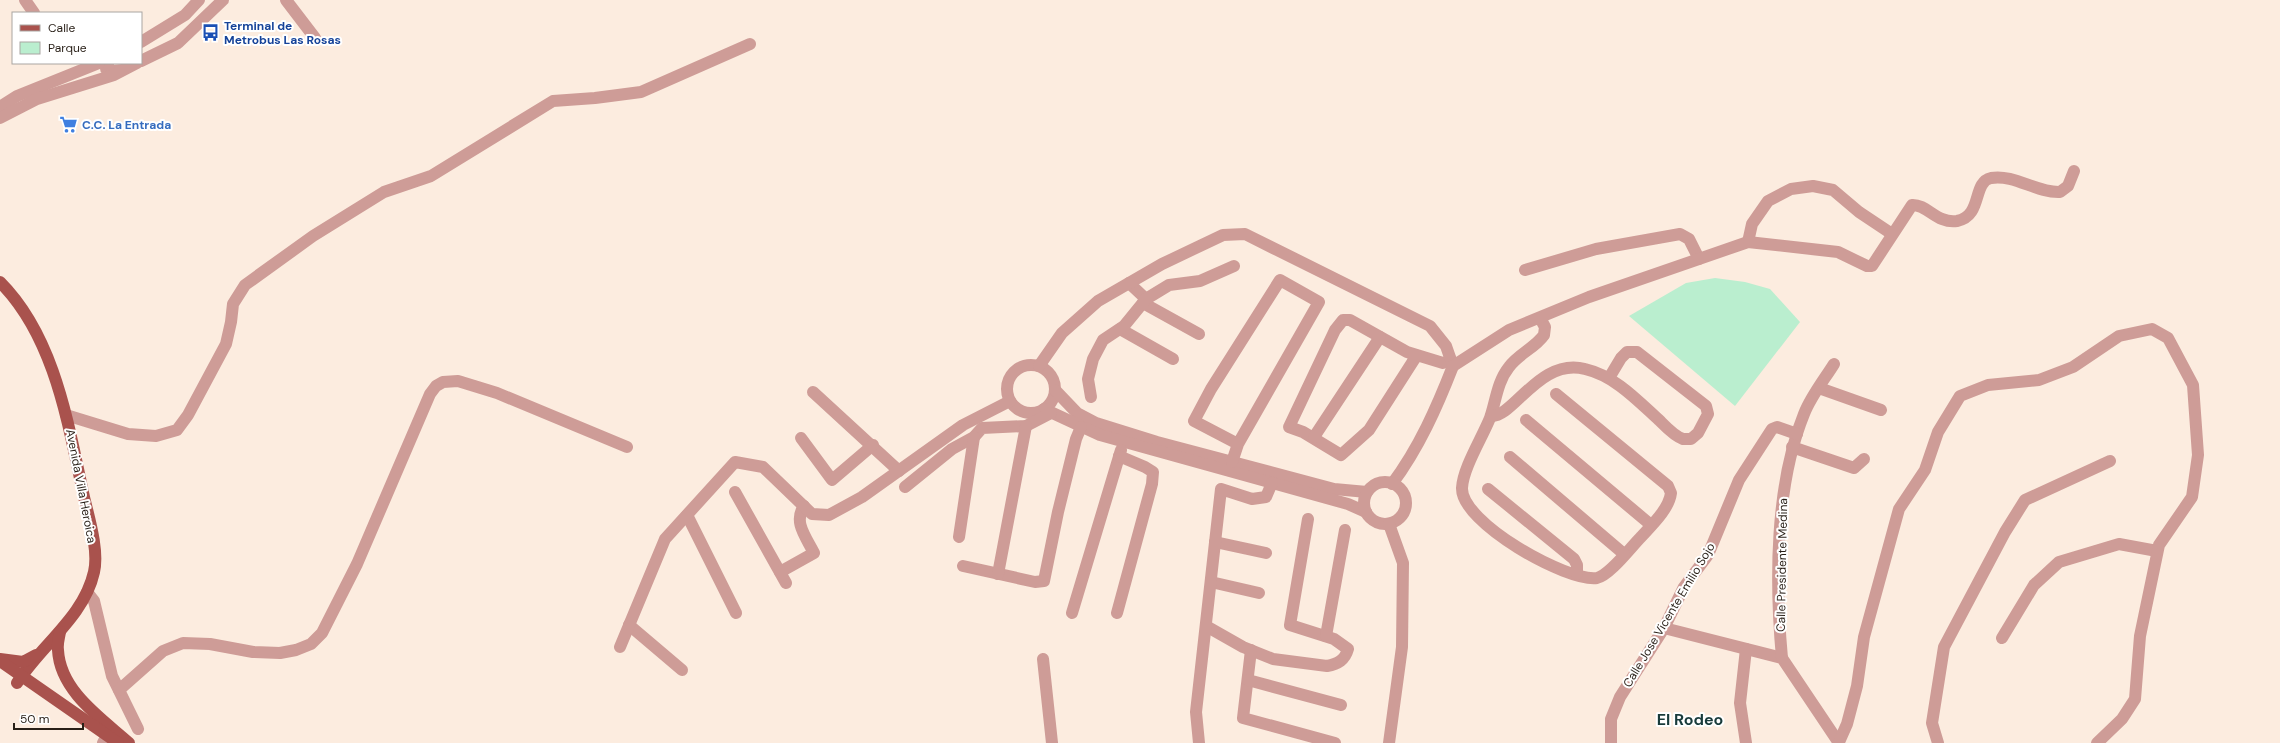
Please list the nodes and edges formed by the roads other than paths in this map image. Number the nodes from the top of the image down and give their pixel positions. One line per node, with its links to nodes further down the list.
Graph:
1 (25, 0): 5 (street)
2 (200, 0): 7 (street)
3 (223, 0): 9 (street)
4 (286, 0): 6 (street)
5 (33, 12)
6 (315, 38)
7 (142, 41)
8 (750, 44): 45 (street)
9 (142, 61)
10 (93, 64): 13 (street)
11 (108, 64): 14 (street)
12 (135, 64): 14 (street)
13 (75, 67): 15 (street); 16 (street)
14 (123, 70): 15 (street)
15 (83, 84): 17 (street)
16 (0, 107)
17 (0, 118)
18 (2074, 171): 19 (street)
19 (1892, 234): 20 (street); 20 (street)
20 (1748, 242): 21 (street)
21 (1699, 259): 23 (street); 27 (street)
22 (1234, 266): 26 (street)
23 (1525, 270)
24 (0, 282): 45 (main road, Avenida Villa Heroica)
25 (1129, 283): 26 (street); 33 (street); 35 (street)
26 (1144, 301): 28 (street); 29 (street)
27 (1540, 318): 33 (street); 46 (street)
28 (1120, 329): 32 (street); 41 (street)
29 (1200, 334)
30 (1380, 337): 31 (street); 51 (street); 51 (street)
31 (1417, 355): 33 (street); 51 (street)
32 (1173, 359)
33 (1452, 363): 66 (street)
34 (1834, 364): 37 (street, Calle Presidente Medina)
35 (1039, 366): 38 (street); 42 (street)
36 (1608, 378): 36 (street); 46 (street)
37 (1819, 388): 43 (street); 50 (street, Calle Presidente Medina)
38 (1056, 390): 44 (street); 63 (street)
39 (813, 392): 56 (street)
40 (1556, 394): 76 (street)
41 (1091, 397)
42 (1010, 401): 44 (street); 64 (street)
43 (1881, 410)
44 (1048, 411): 48 (street); 49 (street)
45 (66, 415): 89 (main road, Avenida Villa Heroica)
46 (1490, 416): 86 (street)
47 (1526, 420): 76 (street)
48 (1026, 426): 53 (street); 85 (street)
49 (1081, 427): 54 (street); 85 (street)
50 (1797, 434): 58 (street, Calle Presidente Medina); 96 (street, Calle Jose Vicente Emilio Sojo)
51 (1314, 437)
52 (801, 438): 56 (street)
53 (974, 438): 67 (street); 78 (street)
54 (1124, 442): 59 (street); 65 (street)
55 (1238, 444): 55 (street); 63 (street)
56 (873, 445): 64 (street)
57 (626, 447): 111 (street)
58 (1792, 447): 61 (street); 104 (street, Calle Presidente Medina)
59 (1119, 456): 92 (street); 93 (street)
60 (1510, 457): 82 (street)
61 (1864, 459)
62 (2110, 461): 124 (street)
63 (1232, 462): 70 (street)
64 (899, 471): 71 (street)
65 (1272, 483): 72 (street); 79 (street)
66 (1392, 484): 70 (street); 75 (street)
67 (905, 487)
68 (1488, 489): 86 (street)
69 (735, 492): 84 (street)
70 (1367, 492): 72 (street)
71 (804, 506): 73 (street); 84 (street)
72 (1366, 512): 75 (street)
73 (687, 515): 91 (street); 94 (street)
74 (1308, 519): 98 (street)
75 (1389, 524): 120 (street)
76 (1651, 525): 82 (street)
77 (1345, 530): 98 (street)
78 (959, 537)
79 (1215, 542): 81 (street); 87 (street)
80 (2158, 550): 99 (street); 123 (street); 125 (street)
81 (1266, 553)
82 (1624, 554): 86 (street)
83 (963, 566): 85 (street)
84 (780, 572): 88 (street)
85 (998, 574)
86 (1577, 574)
87 (1211, 582): 90 (street); 95 (street)
88 (786, 583)
89 (87, 592): 97 (main road, Avenida Villa Heroica); 111 (street)
90 (1259, 593)
91 (736, 613)
92 (1072, 613)
93 (1117, 613)
94 (629, 625): 100 (street); 107 (street)
95 (1206, 626): 102 (street); 118 (street)
96 (1664, 628): 101 (street); 121 (street, Calle Jose Vicente Emilio Sojo)
97 (60, 632): 103 (main road, Avenida Villa Heroica); 116 (main road)
98 (1326, 636): 102 (street)
99 (2002, 638)
100 (620, 647)
101 (1746, 649): 104 (street); 122 (street)
102 (1251, 650): 110 (street)
103 (40, 652): 106 (main road); 109 (main road, Avenida Villa Heroica)
104 (1782, 658): 123 (street)
105 (1043, 659): 117 (street)
106 (0, 660): 109 (main road)
107 (682, 670)
108 (0, 671): 109 (main road)
109 (19, 680): 114 (main road); 115 (main road)
110 (1248, 680): 112 (street); 119 (street)
111 (119, 690): 113 (street)
112 (1341, 705)
113 (138, 729)
114 (104, 742)
115 (118, 743)
116 (129, 743)
117 (1052, 743)
118 (1199, 743)
119 (1335, 743)
120 (1389, 743)
121 (1611, 743)
122 (1746, 743)
123 (1839, 743)
124 (1938, 743)
125 (2098, 743)

